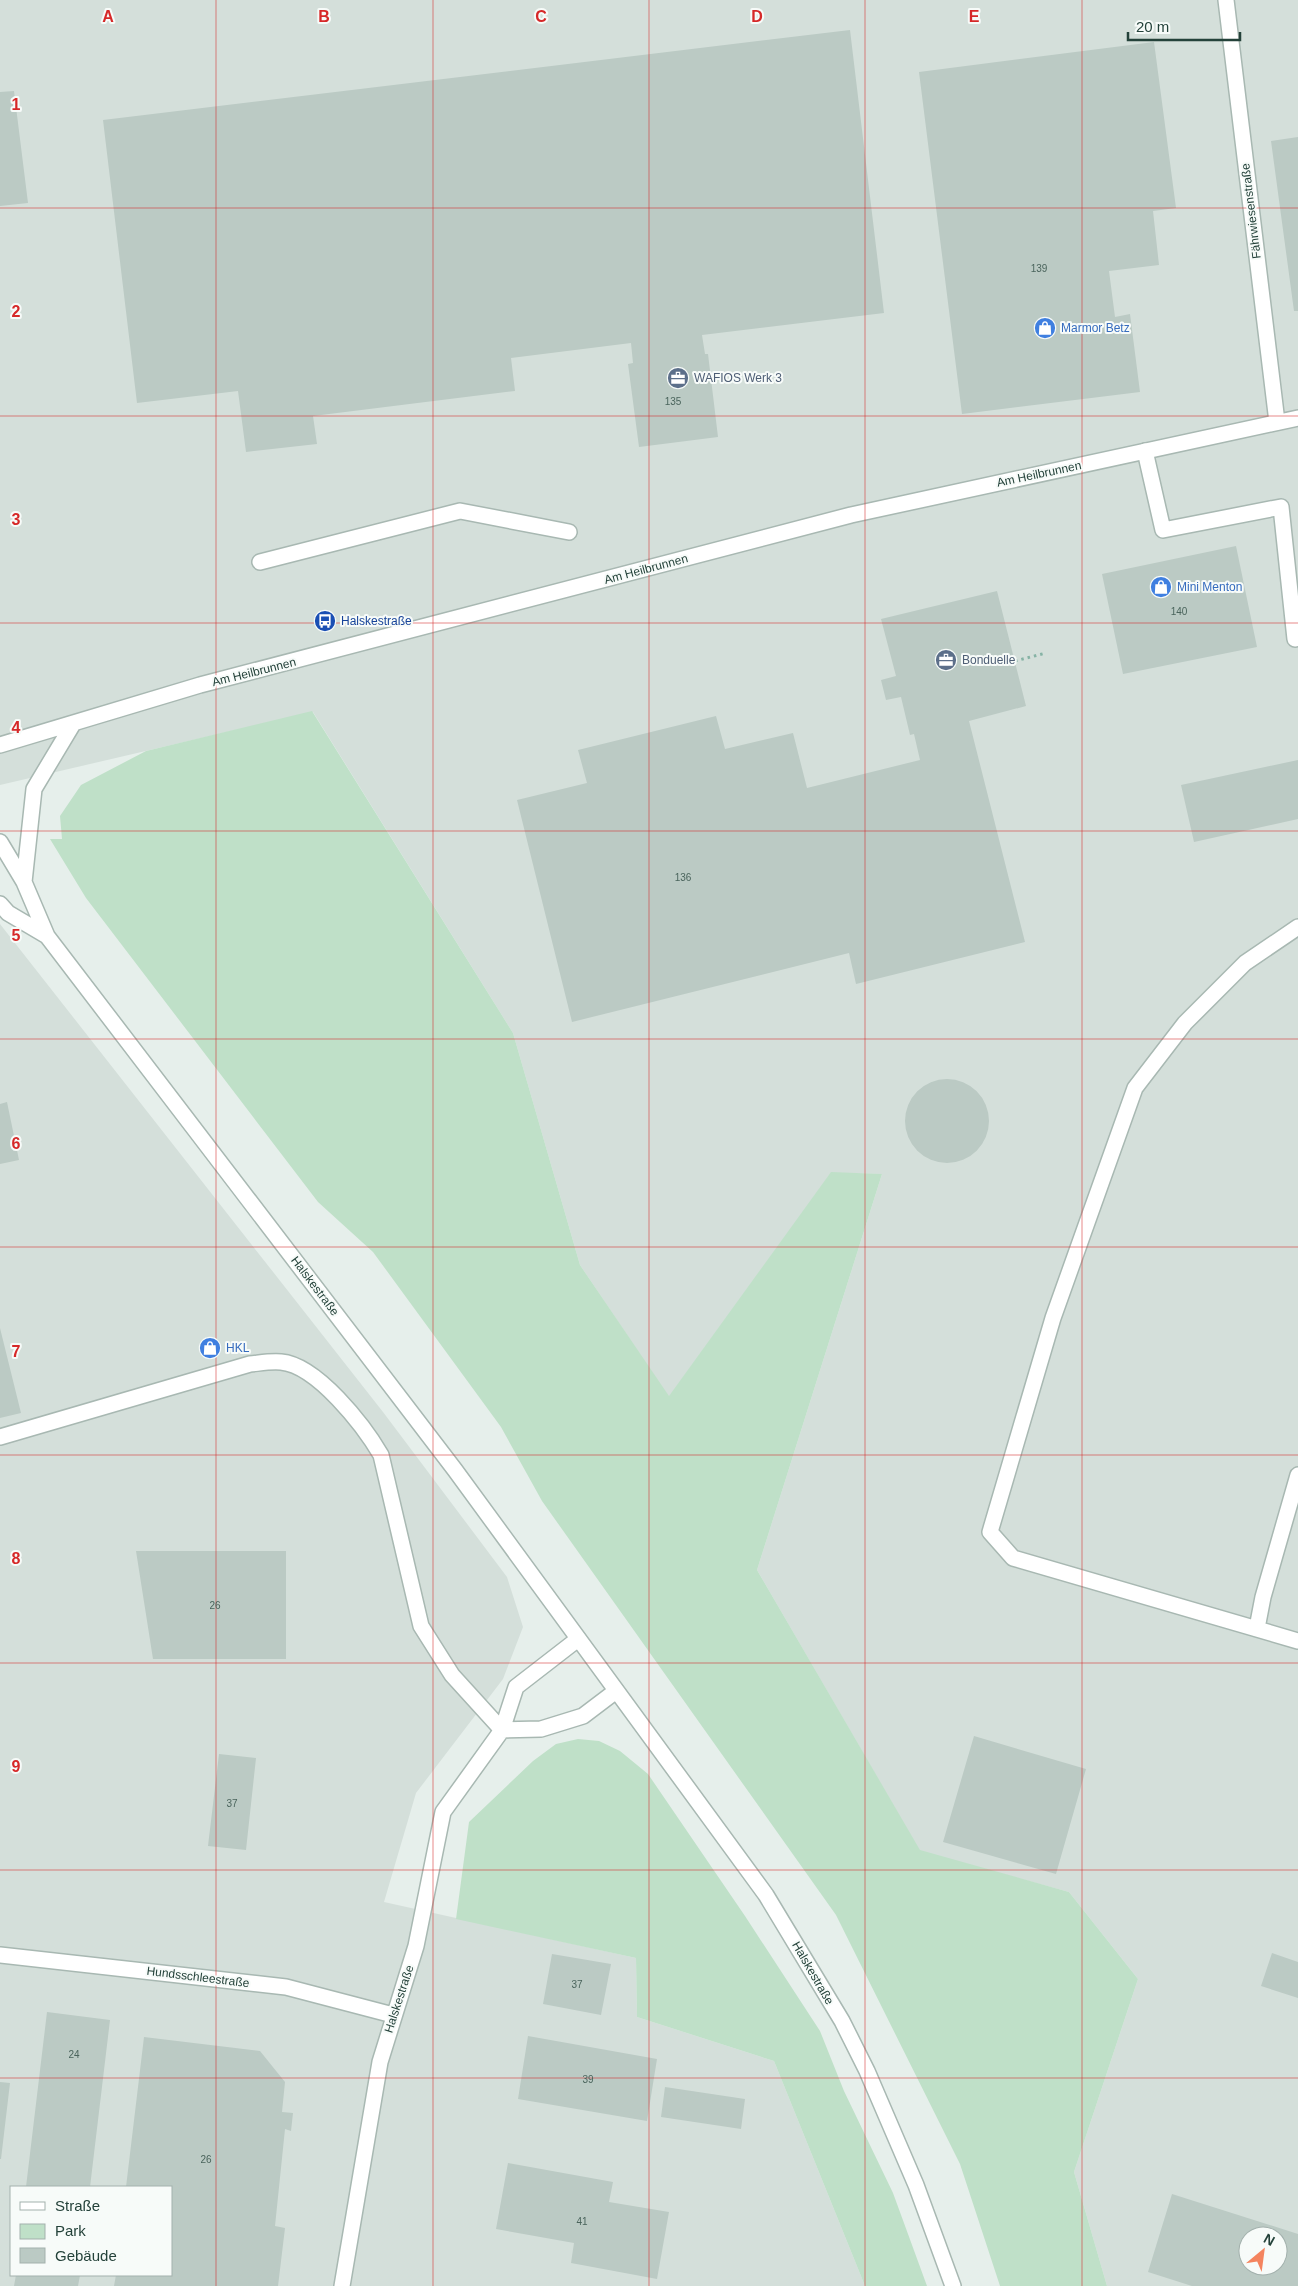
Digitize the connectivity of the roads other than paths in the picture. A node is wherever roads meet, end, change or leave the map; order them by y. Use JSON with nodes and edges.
{"nodes":[{"id":1,"x":1226,"y":0,"type":"edge"},
{"id":2,"x":1298,"y":418,"type":"edge"},
{"id":3,"x":1276,"y":422,"type":"junction"},
{"id":4,"x":1145,"y":451,"type":"junction"},
{"id":5,"x":569,"y":532,"type":"dead end"},
{"id":6,"x":260,"y":562,"type":"dead end"},
{"id":7,"x":1295,"y":639,"type":"dead end"},
{"id":8,"x":73,"y":724,"type":"junction"},
{"id":9,"x":0,"y":745,"type":"edge"},
{"id":10,"x":0,"y":842,"type":"edge"},
{"id":11,"x":24,"y":882,"type":"junction"},
{"id":12,"x":0,"y":904,"type":"edge"},
{"id":13,"x":1298,"y":926,"type":"edge"},
{"id":14,"x":47,"y":936,"type":"junction"},
{"id":15,"x":0,"y":1438,"type":"edge"},
{"id":16,"x":1298,"y":1475,"type":"edge"},
{"id":17,"x":1257,"y":1628,"type":"junction"},
{"id":18,"x":578,"y":1639,"type":"junction"},
{"id":19,"x":1298,"y":1641,"type":"edge"},
{"id":20,"x":616,"y":1691,"type":"junction"},
{"id":21,"x":502,"y":1730,"type":"junction"},
{"id":22,"x":0,"y":1955,"type":"edge"},
{"id":23,"x":393,"y":2015,"type":"junction"},
{"id":24,"x":342,"y":2286,"type":"edge"},
{"id":25,"x":953,"y":2286,"type":"edge"}],
"edges":[{"from":1,"to":3,"type":"street","name":"Fährwiesenstraße"},
{"from":2,"to":3,"type":"street","name":"Am Heilbrunnen"},
{"from":3,"to":4,"type":"street","name":"Am Heilbrunnen"},
{"from":4,"to":7,"type":"street"},
{"from":4,"to":8,"type":"street","name":"Am Heilbrunnen"},
{"from":5,"to":6,"type":"street"},
{"from":8,"to":9,"type":"street","name":"Am Heilbrunnen"},
{"from":8,"to":11,"type":"street","name":"Halskestraße"},
{"from":10,"to":11,"type":"street","name":"Halskestraße"},
{"from":11,"to":14,"type":"street","name":"Halskestraße"},
{"from":12,"to":14,"type":"street","name":"Halskestraße"},
{"from":13,"to":17,"type":"street"},
{"from":14,"to":18,"type":"street","name":"Halskestraße"},
{"from":15,"to":21,"type":"street"},
{"from":16,"to":17,"type":"street"},
{"from":17,"to":19,"type":"street"},
{"from":18,"to":20,"type":"street","name":"Halskestraße"},
{"from":18,"to":21,"type":"street","name":"Halskestraße"},
{"from":20,"to":21,"type":"street"},
{"from":20,"to":25,"type":"street","name":"Halskestraße"},
{"from":21,"to":23,"type":"street","name":"Halskestraße"},
{"from":22,"to":23,"type":"street","name":"Hundsschleestraße"},
{"from":23,"to":24,"type":"street","name":"Halskestraße"}]}
